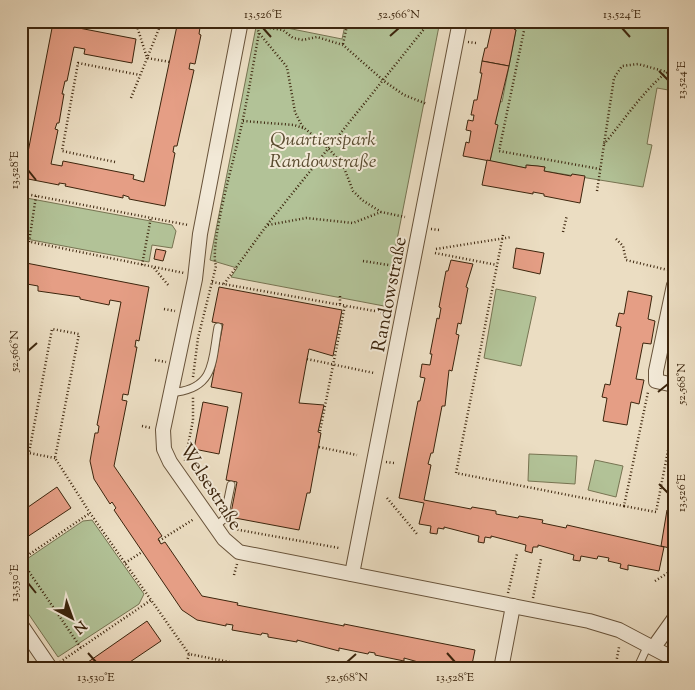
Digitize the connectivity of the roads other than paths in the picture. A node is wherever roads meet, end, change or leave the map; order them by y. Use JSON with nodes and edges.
{"nodes":[{"id":1,"x":241,"y":21,"type":"edge"},
{"id":2,"x":460,"y":21,"type":"edge"},
{"id":3,"x":674,"y":284,"type":"edge"},
{"id":4,"x":218,"y":327,"type":"dead end"},
{"id":5,"x":674,"y":385,"type":"edge"},
{"id":6,"x":178,"y":392,"type":"dead end"},
{"id":7,"x":231,"y":484,"type":"dead end"},
{"id":8,"x":219,"y":522,"type":"junction"},
{"id":9,"x":352,"y":574,"type":"junction"},
{"id":10,"x":509,"y":605,"type":"junction"},
{"id":11,"x":674,"y":619,"type":"edge"},
{"id":12,"x":21,"y":625,"type":"edge"},
{"id":13,"x":651,"y":646,"type":"junction"},
{"id":14,"x":674,"y":659,"type":"edge"},
{"id":15,"x":50,"y":668,"type":"edge"},
{"id":16,"x":502,"y":669,"type":"edge"},
{"id":17,"x":637,"y":669,"type":"edge"}],
"edges":[{"from":1,"to":8,"type":"street","name":"Welsestraße"},
{"from":2,"to":9,"type":"street","name":"Randowstraße"},
{"from":3,"to":5,"type":"street"},
{"from":4,"to":6,"type":"lane"},
{"from":7,"to":8,"type":"lane"},
{"from":8,"to":9,"type":"street","name":"Welsestraße"},
{"from":9,"to":10,"type":"street","name":"Welsestraße"},
{"from":10,"to":13,"type":"street","name":"Welsestraße"},
{"from":10,"to":16,"type":"street"},
{"from":11,"to":13,"type":"street"},
{"from":12,"to":15,"type":"street"},
{"from":13,"to":14,"type":"street","name":"Welsestraße"},
{"from":13,"to":17,"type":"lane"}]}
